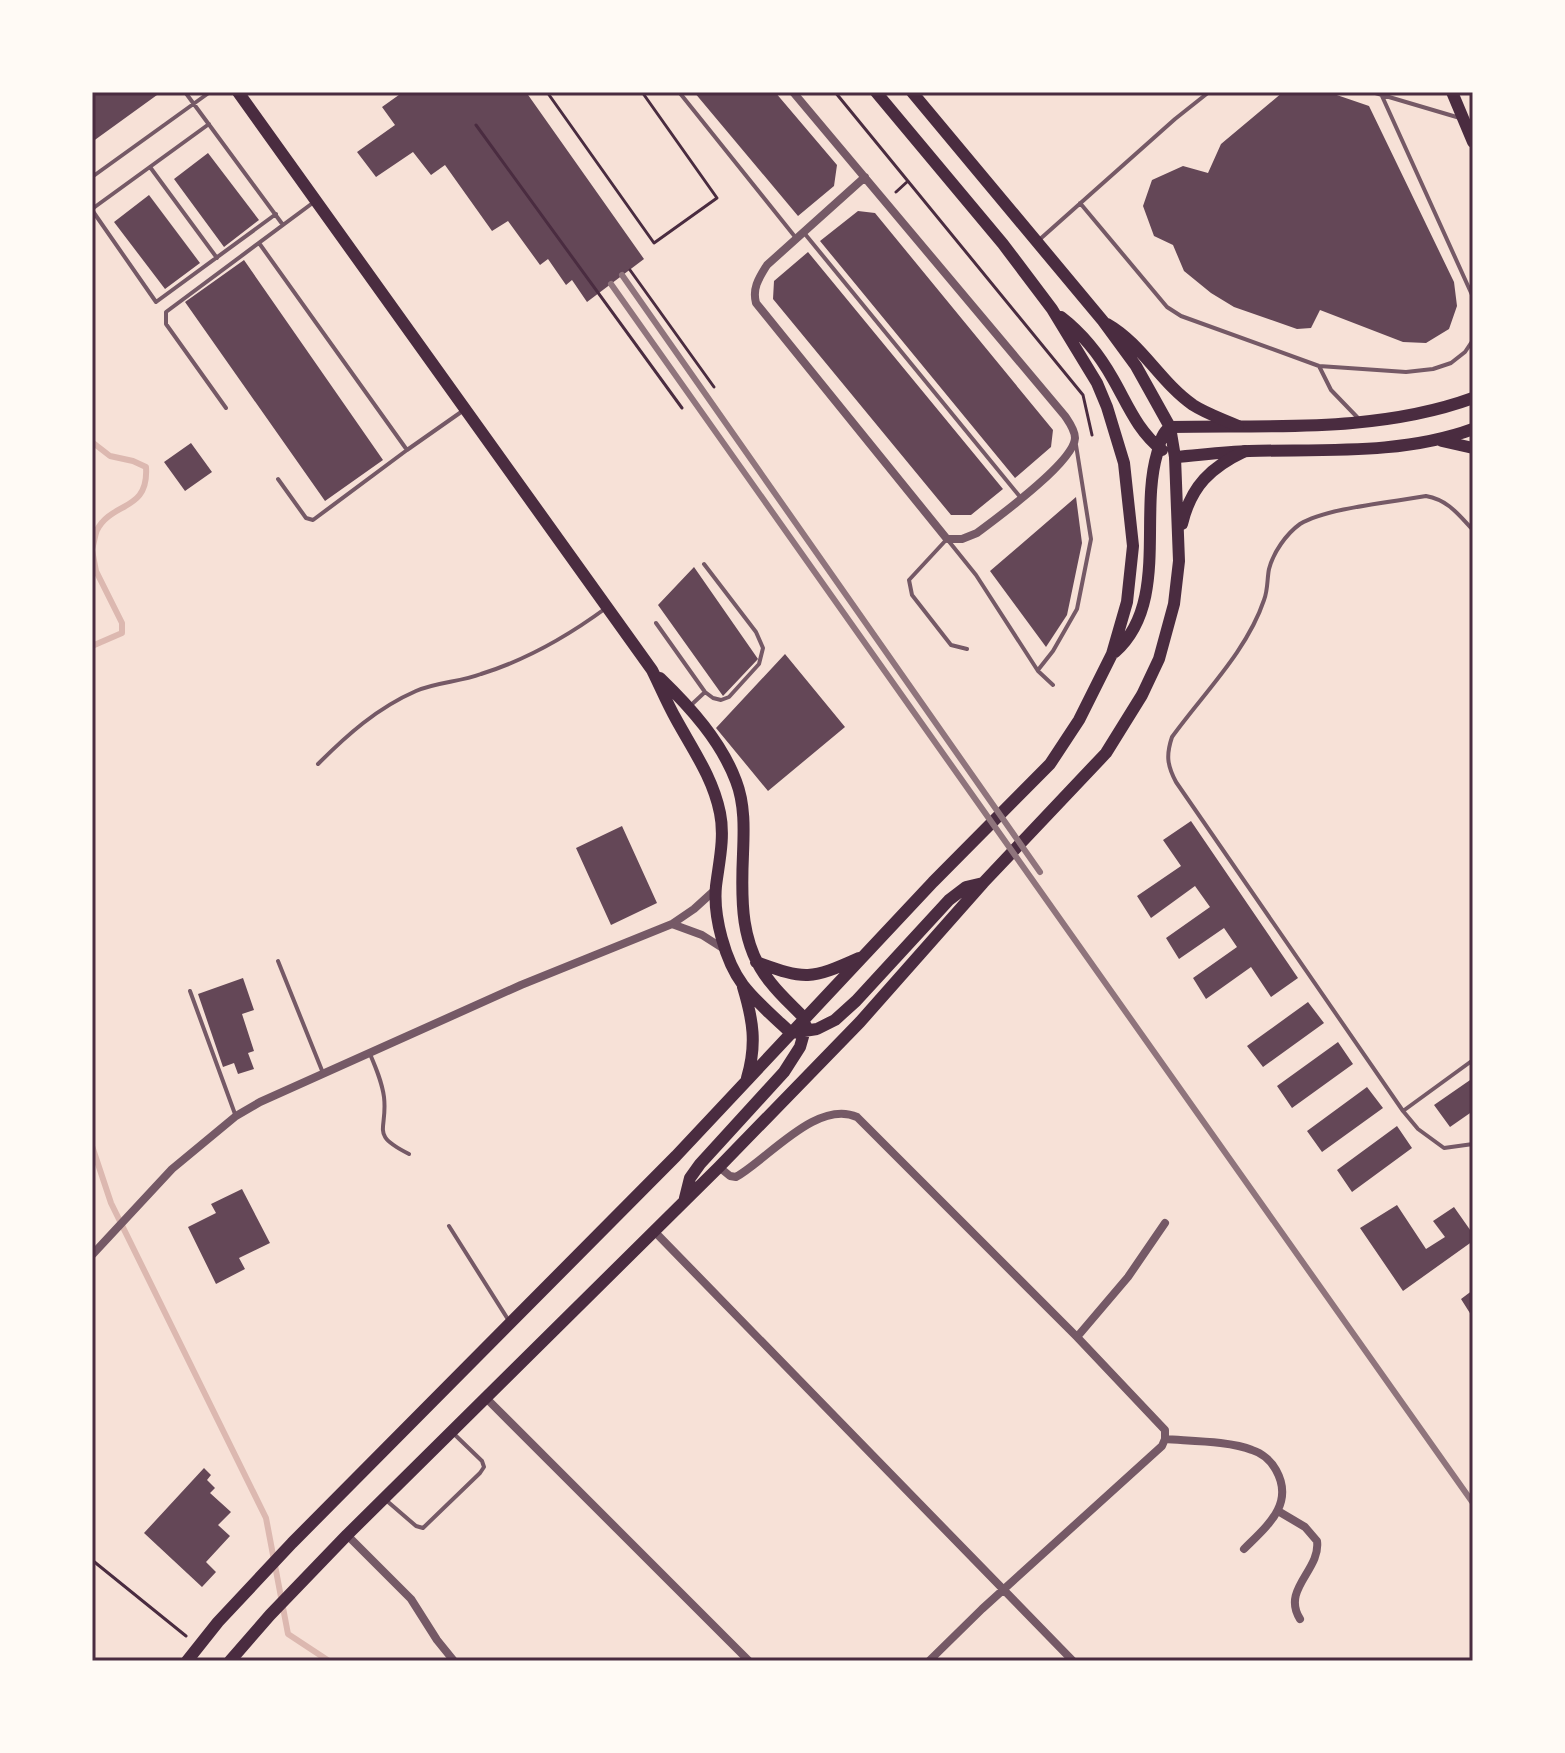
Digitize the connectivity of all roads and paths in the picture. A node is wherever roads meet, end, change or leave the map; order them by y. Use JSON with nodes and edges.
{"nodes":[{"id":1,"x":185,"y":92,"type":"edge"},
{"id":2,"x":210,"y":92,"type":"edge"},
{"id":3,"x":238,"y":92,"type":"edge"},
{"id":4,"x":547,"y":92,"type":"edge"},
{"id":5,"x":642,"y":92,"type":"edge"},
{"id":6,"x":679,"y":92,"type":"edge"},
{"id":7,"x":793,"y":92,"type":"edge"},
{"id":8,"x":835,"y":92,"type":"edge"},
{"id":9,"x":876,"y":92,"type":"edge"},
{"id":10,"x":912,"y":92,"type":"edge"},
{"id":11,"x":1209,"y":92,"type":"edge"},
{"id":12,"x":1372,"y":92,"type":"edge"},
{"id":13,"x":1452,"y":92,"type":"edge"},
{"id":14,"x":1382,"y":96,"type":"junction"},
{"id":15,"x":194,"y":103,"type":"junction"},
{"id":16,"x":1463,"y":119,"type":"junction"},
{"id":17,"x":209,"y":124,"type":"junction"},
{"id":18,"x":476,"y":125,"type":"dead end"},
{"id":19,"x":1473,"y":142,"type":"edge"},
{"id":20,"x":150,"y":167,"type":"junction"},
{"id":21,"x":92,"y":177,"type":"edge"},
{"id":22,"x":865,"y":177,"type":"junction"},
{"id":23,"x":908,"y":181,"type":"junction"},
{"id":24,"x":316,"y":201,"type":"junction"},
{"id":25,"x":885,"y":201,"type":"junction"},
{"id":26,"x":1080,"y":203,"type":"junction"},
{"id":27,"x":92,"y":209,"type":"edge"},
{"id":28,"x":276,"y":214,"type":"junction"},
{"id":29,"x":283,"y":225,"type":"junction"},
{"id":30,"x":799,"y":235,"type":"junction"},
{"id":31,"x":1037,"y":242,"type":"junction"},
{"id":32,"x":259,"y":243,"type":"junction"},
{"id":33,"x":217,"y":258,"type":"junction"},
{"id":34,"x":630,"y":270,"type":"dead end"},
{"id":35,"x":1473,"y":297,"type":"edge"},
{"id":36,"x":1052,"y":309,"type":"junction"},
{"id":37,"x":1103,"y":321,"type":"junction"},
{"id":38,"x":1473,"y":340,"type":"edge"},
{"id":39,"x":1319,"y":366,"type":"junction"},
{"id":40,"x":714,"y":387,"type":"dead end"},
{"id":41,"x":1473,"y":398,"type":"edge"},
{"id":42,"x":226,"y":408,"type":"dead end"},
{"id":43,"x":682,"y":408,"type":"dead end"},
{"id":44,"x":466,"y":409,"type":"junction"},
{"id":45,"x":1362,"y":422,"type":"junction"},
{"id":46,"x":1238,"y":426,"type":"junction"},
{"id":47,"x":1170,"y":427,"type":"junction"},
{"id":48,"x":1473,"y":429,"type":"edge"},
{"id":49,"x":1092,"y":435,"type":"dead end"},
{"id":50,"x":1075,"y":439,"type":"junction"},
{"id":51,"x":1442,"y":441,"type":"junction"},
{"id":52,"x":1159,"y":448,"type":"junction"},
{"id":53,"x":1473,"y":448,"type":"edge"},
{"id":54,"x":407,"y":450,"type":"junction"},
{"id":55,"x":1245,"y":451,"type":"junction"},
{"id":56,"x":1175,"y":457,"type":"junction"},
{"id":57,"x":278,"y":479,"type":"dead end"},
{"id":58,"x":1021,"y":498,"type":"junction"},
{"id":59,"x":1473,"y":530,"type":"edge"},
{"id":60,"x":947,"y":539,"type":"junction"},
{"id":61,"x":1179,"y":540,"type":"junction"},
{"id":62,"x":704,"y":564,"type":"dead end"},
{"id":63,"x":608,"y":607,"type":"junction"},
{"id":64,"x":656,"y":623,"type":"dead end"},
{"id":65,"x":967,"y":649,"type":"dead end"},
{"id":66,"x":1112,"y":654,"type":"junction"},
{"id":67,"x":652,"y":670,"type":"junction"},
{"id":68,"x":1038,"y":671,"type":"junction"},
{"id":69,"x":1053,"y":685,"type":"dead end"},
{"id":70,"x":705,"y":692,"type":"junction"},
{"id":71,"x":689,"y":707,"type":"junction"},
{"id":72,"x":318,"y":764,"type":"dead end"},
{"id":73,"x":987,"y":879,"type":"junction"},
{"id":74,"x":716,"y":889,"type":"junction"},
{"id":75,"x":672,"y":924,"type":"junction"},
{"id":76,"x":726,"y":950,"type":"junction"},
{"id":77,"x":868,"y":954,"type":"junction"},
{"id":78,"x":278,"y":961,"type":"dead end"},
{"id":79,"x":756,"y":962,"type":"junction"},
{"id":80,"x":742,"y":984,"type":"junction"},
{"id":81,"x":190,"y":991,"type":"dead end"},
{"id":82,"x":800,"y":1028,"type":"junction"},
{"id":83,"x":370,"y":1052,"type":"junction"},
{"id":84,"x":1473,"y":1060,"type":"edge"},
{"id":85,"x":323,"y":1073,"type":"junction"},
{"id":86,"x":745,"y":1084,"type":"junction"},
{"id":87,"x":1403,"y":1111,"type":"junction"},
{"id":88,"x":236,"y":1116,"type":"junction"},
{"id":89,"x":1473,"y":1144,"type":"edge"},
{"id":90,"x":409,"y":1154,"type":"dead end"},
{"id":91,"x":719,"y":1167,"type":"junction"},
{"id":92,"x":684,"y":1201,"type":"junction"},
{"id":93,"x":1165,"y":1223,"type":"dead end"},
{"id":94,"x":449,"y":1226,"type":"dead end"},
{"id":95,"x":654,"y":1231,"type":"junction"},
{"id":96,"x":95,"y":1251,"type":"edge"},
{"id":97,"x":510,"y":1323,"type":"junction"},
{"id":98,"x":1077,"y":1337,"type":"junction"},
{"id":99,"x":485,"y":1397,"type":"junction"},
{"id":100,"x":451,"y":1431,"type":"junction"},
{"id":101,"x":1165,"y":1439,"type":"junction"},
{"id":102,"x":384,"y":1498,"type":"junction"},
{"id":103,"x":1278,"y":1511,"type":"junction"},
{"id":104,"x":347,"y":1535,"type":"junction"},
{"id":105,"x":1244,"y":1549,"type":"dead end"},
{"id":106,"x":92,"y":1560,"type":"edge"},
{"id":107,"x":1004,"y":1589,"type":"junction"},
{"id":108,"x":1300,"y":1619,"type":"dead end"},
{"id":109,"x":198,"y":1646,"type":"junction"},
{"id":110,"x":187,"y":1661,"type":"edge"},
{"id":111,"x":230,"y":1661,"type":"edge"},
{"id":112,"x":454,"y":1661,"type":"edge"},
{"id":113,"x":749,"y":1661,"type":"edge"},
{"id":114,"x":929,"y":1661,"type":"edge"},
{"id":115,"x":1073,"y":1661,"type":"edge"}],
"edges":[{"from":1,"to":15,"type":"lane"},
{"from":2,"to":15,"type":"lane"},
{"from":3,"to":24,"type":"main road"},
{"from":4,"to":5,"type":"path"},
{"from":6,"to":30,"type":"lane"},
{"from":7,"to":22,"type":"street"},
{"from":8,"to":23,"type":"path"},
{"from":9,"to":36,"type":"main road"},
{"from":10,"to":31,"type":"main road"},
{"from":11,"to":26,"type":"lane"},
{"from":12,"to":14,"type":"lane"},
{"from":13,"to":16,"type":"main road"},
{"from":14,"to":16,"type":"lane"},
{"from":14,"to":35,"type":"lane"},
{"from":15,"to":17,"type":"lane"},
{"from":15,"to":21,"type":"lane"},
{"from":16,"to":19,"type":"main road"},
{"from":17,"to":20,"type":"lane"},
{"from":17,"to":28,"type":"lane"},
{"from":18,"to":43,"type":"path"},
{"from":20,"to":27,"type":"lane"},
{"from":20,"to":33,"type":"lane"},
{"from":22,"to":25,"type":"street"},
{"from":22,"to":30,"type":"street"},
{"from":23,"to":25,"type":"path"},
{"from":23,"to":49,"type":"path"},
{"from":24,"to":29,"type":"lane"},
{"from":24,"to":44,"type":"main road"},
{"from":25,"to":50,"type":"street"},
{"from":26,"to":31,"type":"lane"},
{"from":26,"to":39,"type":"lane"},
{"from":27,"to":33,"type":"lane"},
{"from":28,"to":29,"type":"lane"},
{"from":28,"to":33,"type":"lane"},
{"from":29,"to":32,"type":"lane"},
{"from":30,"to":58,"type":"lane"},
{"from":30,"to":60,"type":"street"},
{"from":31,"to":37,"type":"main road"},
{"from":32,"to":42,"type":"lane"},
{"from":32,"to":54,"type":"lane"},
{"from":34,"to":40,"type":"path"},
{"from":36,"to":52,"type":"main road"},
{"from":36,"to":66,"type":"main road"},
{"from":37,"to":46,"type":"main road"},
{"from":37,"to":47,"type":"main road"},
{"from":38,"to":39,"type":"lane"},
{"from":39,"to":45,"type":"lane"},
{"from":41,"to":45,"type":"main road"},
{"from":44,"to":54,"type":"lane"},
{"from":44,"to":63,"type":"main road"},
{"from":45,"to":46,"type":"main road"},
{"from":46,"to":47,"type":"main road"},
{"from":47,"to":52,"type":"main road"},
{"from":47,"to":56,"type":"main road"},
{"from":48,"to":51,"type":"main road"},
{"from":50,"to":58,"type":"street"},
{"from":50,"to":68,"type":"lane"},
{"from":51,"to":53,"type":"main road"},
{"from":51,"to":55,"type":"main road"},
{"from":52,"to":56,"type":"main road"},
{"from":52,"to":66,"type":"main road"},
{"from":54,"to":57,"type":"lane"},
{"from":55,"to":56,"type":"main road"},
{"from":55,"to":61,"type":"main road"},
{"from":56,"to":61,"type":"main road"},
{"from":58,"to":60,"type":"street"},
{"from":59,"to":87,"type":"lane"},
{"from":60,"to":65,"type":"lane"},
{"from":60,"to":68,"type":"lane"},
{"from":61,"to":73,"type":"main road"},
{"from":62,"to":70,"type":"lane"},
{"from":63,"to":67,"type":"main road"},
{"from":63,"to":72,"type":"lane"},
{"from":64,"to":70,"type":"lane"},
{"from":66,"to":77,"type":"main road"},
{"from":67,"to":71,"type":"main road"},
{"from":67,"to":74,"type":"main road"},
{"from":68,"to":69,"type":"lane"},
{"from":70,"to":71,"type":"lane"},
{"from":71,"to":79,"type":"main road"},
{"from":73,"to":82,"type":"main road"},
{"from":73,"to":91,"type":"main road"},
{"from":74,"to":75,"type":"street"},
{"from":74,"to":76,"type":"main road"},
{"from":75,"to":76,"type":"street"},
{"from":75,"to":83,"type":"street"},
{"from":76,"to":80,"type":"main road"},
{"from":77,"to":79,"type":"main road"},
{"from":77,"to":82,"type":"main road"},
{"from":78,"to":85,"type":"lane"},
{"from":79,"to":82,"type":"main road"},
{"from":80,"to":82,"type":"main road"},
{"from":80,"to":86,"type":"main road"},
{"from":81,"to":88,"type":"lane"},
{"from":82,"to":86,"type":"main road"},
{"from":82,"to":92,"type":"main road"},
{"from":83,"to":85,"type":"street"},
{"from":83,"to":90,"type":"lane"},
{"from":84,"to":87,"type":"lane"},
{"from":85,"to":88,"type":"street"},
{"from":86,"to":97,"type":"main road"},
{"from":87,"to":89,"type":"lane"},
{"from":88,"to":96,"type":"street"},
{"from":91,"to":92,"type":"main road"},
{"from":91,"to":98,"type":"street"},
{"from":92,"to":95,"type":"main road"},
{"from":93,"to":98,"type":"street"},
{"from":94,"to":97,"type":"lane"},
{"from":95,"to":99,"type":"main road"},
{"from":95,"to":107,"type":"street"},
{"from":97,"to":109,"type":"main road"},
{"from":98,"to":101,"type":"street"},
{"from":99,"to":100,"type":"main road"},
{"from":99,"to":113,"type":"street"},
{"from":100,"to":102,"type":"main road"},
{"from":100,"to":102,"type":"lane"},
{"from":101,"to":103,"type":"street"},
{"from":101,"to":107,"type":"street"},
{"from":102,"to":104,"type":"main road"},
{"from":103,"to":105,"type":"street"},
{"from":103,"to":108,"type":"street"},
{"from":104,"to":111,"type":"main road"},
{"from":104,"to":112,"type":"street"},
{"from":106,"to":109,"type":"path"},
{"from":107,"to":114,"type":"street"},
{"from":107,"to":115,"type":"street"},
{"from":109,"to":110,"type":"main road"}]}
